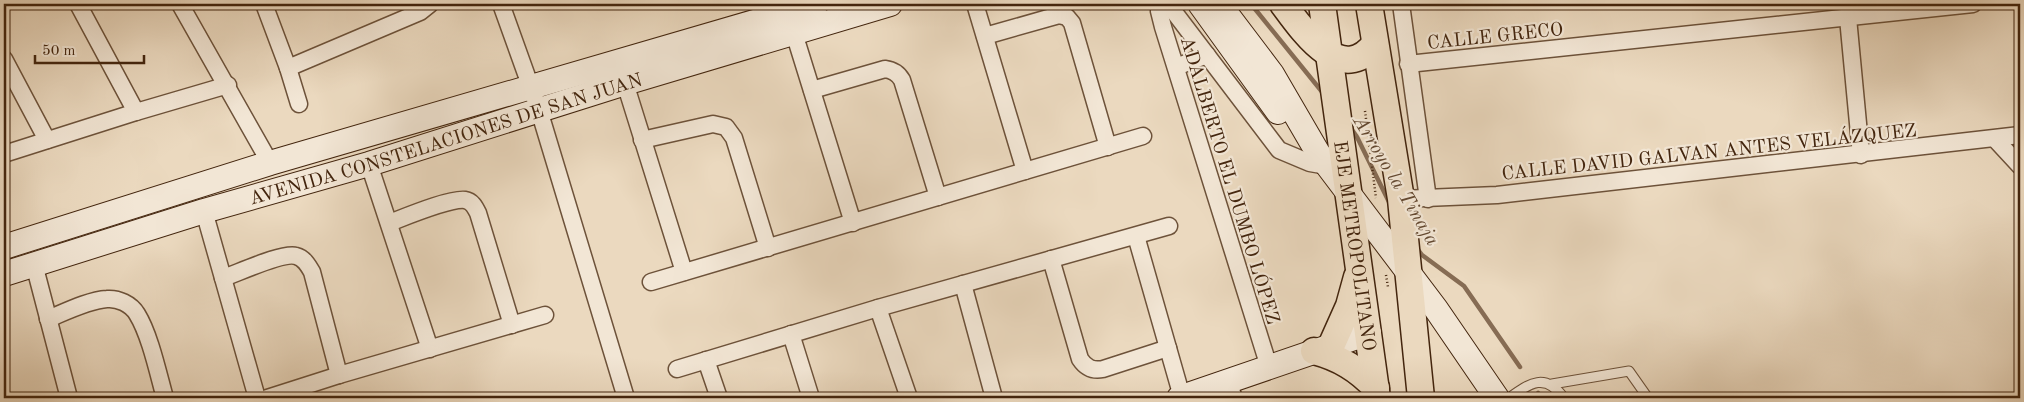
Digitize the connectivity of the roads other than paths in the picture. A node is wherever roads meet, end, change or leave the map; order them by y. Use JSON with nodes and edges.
{"nodes":[{"id":1,"x":78,"y":4,"type":"edge"},
{"id":2,"x":180,"y":4,"type":"edge"},
{"id":3,"x":264,"y":4,"type":"edge"},
{"id":4,"x":430,"y":4,"type":"edge"},
{"id":5,"x":501,"y":4,"type":"edge"},
{"id":6,"x":816,"y":4,"type":"edge"},
{"id":7,"x":890,"y":4,"type":"edge"},
{"id":8,"x":975,"y":4,"type":"edge"},
{"id":9,"x":1161,"y":4,"type":"edge"},
{"id":10,"x":1168,"y":4,"type":"edge"},
{"id":11,"x":1200,"y":4,"type":"edge"},
{"id":12,"x":1219,"y":4,"type":"edge"},
{"id":13,"x":1283,"y":4,"type":"edge"},
{"id":14,"x":1322,"y":4,"type":"edge"},
{"id":15,"x":1370,"y":4,"type":"edge"},
{"id":16,"x":1401,"y":4,"type":"edge"},
{"id":17,"x":1973,"y":4,"type":"edge"},
{"id":18,"x":1848,"y":18,"type":"junction"},
{"id":19,"x":794,"y":34,"type":"junction"},
{"id":20,"x":985,"y":36,"type":"junction"},
{"id":21,"x":1375,"y":44,"type":"junction"},
{"id":22,"x":1207,"y":55,"type":"junction"},
{"id":23,"x":4,"y":59,"type":"edge"},
{"id":24,"x":1330,"y":64,"type":"junction"},
{"id":25,"x":1408,"y":64,"type":"junction"},
{"id":26,"x":288,"y":68,"type":"junction"},
{"id":27,"x":1176,"y":68,"type":"junction"},
{"id":28,"x":625,"y":83,"type":"junction"},
{"id":29,"x":228,"y":85,"type":"junction"},
{"id":30,"x":812,"y":90,"type":"junction"},
{"id":31,"x":535,"y":99,"type":"junction"},
{"id":32,"x":298,"y":104,"type":"dead end"},
{"id":33,"x":136,"y":112,"type":"junction"},
{"id":34,"x":2020,"y":135,"type":"edge"},
{"id":35,"x":1143,"y":136,"type":"dead end"},
{"id":36,"x":1995,"y":139,"type":"junction"},
{"id":37,"x":47,"y":140,"type":"junction"},
{"id":38,"x":642,"y":140,"type":"junction"},
{"id":39,"x":1108,"y":147,"type":"junction"},
{"id":40,"x":4,"y":154,"type":"edge"},
{"id":41,"x":1861,"y":154,"type":"junction"},
{"id":42,"x":1323,"y":160,"type":"junction"},
{"id":43,"x":270,"y":163,"type":"junction"},
{"id":44,"x":369,"y":164,"type":"junction"},
{"id":45,"x":2020,"y":166,"type":"edge"},
{"id":46,"x":1025,"y":171,"type":"junction"},
{"id":47,"x":1350,"y":194,"type":"junction"},
{"id":48,"x":938,"y":197,"type":"junction"},
{"id":49,"x":1428,"y":198,"type":"junction"},
{"id":50,"x":1403,"y":210,"type":"junction"},
{"id":51,"x":204,"y":211,"type":"junction"},
{"id":52,"x":389,"y":223,"type":"junction"},
{"id":53,"x":853,"y":223,"type":"junction"},
{"id":54,"x":1170,"y":226,"type":"dead end"},
{"id":55,"x":1136,"y":236,"type":"junction"},
{"id":56,"x":4,"y":247,"type":"edge"},
{"id":57,"x":768,"y":248,"type":"junction"},
{"id":58,"x":1051,"y":259,"type":"junction"},
{"id":59,"x":34,"y":264,"type":"junction"},
{"id":60,"x":1360,"y":266,"type":"junction"},
{"id":61,"x":684,"y":272,"type":"junction"},
{"id":62,"x":4,"y":274,"type":"edge"},
{"id":63,"x":1410,"y":277,"type":"junction"},
{"id":64,"x":224,"y":278,"type":"junction"},
{"id":65,"x":650,"y":282,"type":"dead end"},
{"id":66,"x":962,"y":284,"type":"junction"},
{"id":67,"x":878,"y":308,"type":"junction"},
{"id":68,"x":546,"y":315,"type":"dead end"},
{"id":69,"x":48,"y":318,"type":"junction"},
{"id":70,"x":512,"y":325,"type":"junction"},
{"id":71,"x":1369,"y":332,"type":"junction"},
{"id":72,"x":791,"y":334,"type":"junction"},
{"id":73,"x":1168,"y":348,"type":"junction"},
{"id":74,"x":1323,"y":348,"type":"junction"},
{"id":75,"x":430,"y":349,"type":"junction"},
{"id":76,"x":706,"y":360,"type":"junction"},
{"id":77,"x":1269,"y":367,"type":"junction"},
{"id":78,"x":677,"y":369,"type":"dead end"},
{"id":79,"x":339,"y":375,"type":"junction"},
{"id":80,"x":1552,"y":384,"type":"junction"},
{"id":81,"x":1231,"y":390,"type":"edge"},
{"id":82,"x":1376,"y":393,"type":"edge"},
{"id":83,"x":69,"y":398,"type":"edge"},
{"id":84,"x":165,"y":398,"type":"edge"},
{"id":85,"x":257,"y":398,"type":"edge"},
{"id":86,"x":267,"y":398,"type":"edge"},
{"id":87,"x":626,"y":398,"type":"edge"},
{"id":88,"x":719,"y":398,"type":"edge"},
{"id":89,"x":812,"y":398,"type":"edge"},
{"id":90,"x":909,"y":398,"type":"edge"},
{"id":91,"x":992,"y":398,"type":"edge"},
{"id":92,"x":1180,"y":398,"type":"edge"},
{"id":93,"x":1421,"y":398,"type":"edge"},
{"id":94,"x":1497,"y":398,"type":"edge"},
{"id":95,"x":1509,"y":398,"type":"edge"},
{"id":96,"x":1564,"y":398,"type":"edge"},
{"id":97,"x":1648,"y":398,"type":"edge"}],
"edges":[{"from":1,"to":33,"type":"street"},
{"from":2,"to":29,"type":"street"},
{"from":3,"to":26,"type":"street"},
{"from":4,"to":26,"type":"street"},
{"from":5,"to":31,"type":"street"},
{"from":6,"to":31,"type":"street","name":"AVENIDA CONSTELACIONES DE SAN JUAN"},
{"from":7,"to":19,"type":"street","name":"AVENIDA CONSTELACIONES DE SAN JUAN"},
{"from":8,"to":20,"type":"street"},
{"from":9,"to":27,"type":"street","name":"ADALBERTO EL DUMBO LÓPEZ"},
{"from":10,"to":22,"type":"street"},
{"from":11,"to":42,"type":"street"},
{"from":12,"to":42,"type":"street"},
{"from":13,"to":24,"type":"main road"},
{"from":14,"to":24,"type":"main road","name":"EJE METROPOLITANO"},
{"from":15,"to":21,"type":"main road"},
{"from":16,"to":25,"type":"street"},
{"from":17,"to":18,"type":"street","name":"CALLE GRECO"},
{"from":18,"to":25,"type":"street","name":"CALLE GRECO"},
{"from":18,"to":41,"type":"street"},
{"from":19,"to":28,"type":"street","name":"AVENIDA CONSTELACIONES DE SAN JUAN"},
{"from":19,"to":30,"type":"street"},
{"from":20,"to":39,"type":"street"},
{"from":20,"to":46,"type":"street"},
{"from":21,"to":24,"type":"main road"},
{"from":21,"to":50,"type":"main road"},
{"from":22,"to":27,"type":"street"},
{"from":22,"to":42,"type":"street"},
{"from":23,"to":37,"type":"street"},
{"from":24,"to":47,"type":"main road","name":"EJE METROPOLITANO"},
{"from":25,"to":49,"type":"street"},
{"from":26,"to":32,"type":"street"},
{"from":27,"to":77,"type":"street","name":"ADALBERTO EL DUMBO LÓPEZ"},
{"from":28,"to":31,"type":"street","name":"AVENIDA CONSTELACIONES DE SAN JUAN"},
{"from":28,"to":38,"type":"street"},
{"from":29,"to":33,"type":"street"},
{"from":29,"to":43,"type":"street"},
{"from":30,"to":48,"type":"street"},
{"from":30,"to":53,"type":"street"},
{"from":31,"to":43,"type":"street","name":"AVENIDA CONSTELACIONES DE SAN JUAN"},
{"from":31,"to":44,"type":"street","name":"AVENIDA CONSTELACIONES DE SAN JUAN"},
{"from":31,"to":87,"type":"street"},
{"from":33,"to":37,"type":"street"},
{"from":34,"to":36,"type":"street","name":"CALLE DAVID GALVAN ANTES VELÁZQUEZ"},
{"from":35,"to":39,"type":"street"},
{"from":36,"to":41,"type":"street","name":"CALLE DAVID GALVAN ANTES VELÁZQUEZ"},
{"from":36,"to":45,"type":"street"},
{"from":37,"to":40,"type":"street"},
{"from":38,"to":57,"type":"street"},
{"from":38,"to":61,"type":"street"},
{"from":39,"to":46,"type":"street"},
{"from":41,"to":49,"type":"street","name":"CALLE DAVID GALVAN ANTES VELÁZQUEZ"},
{"from":42,"to":47,"type":"street"},
{"from":43,"to":56,"type":"street","name":"AVENIDA CONSTELACIONES DE SAN JUAN"},
{"from":44,"to":51,"type":"street","name":"AVENIDA CONSTELACIONES DE SAN JUAN"},
{"from":44,"to":52,"type":"street"},
{"from":46,"to":48,"type":"street"},
{"from":47,"to":60,"type":"main road","name":"EJE METROPOLITANO"},
{"from":47,"to":63,"type":"street"},
{"from":48,"to":53,"type":"street"},
{"from":49,"to":50,"type":"street","name":"CALLE DAVID GALVAN ANTES VELÁZQUEZ"},
{"from":50,"to":63,"type":"main road"},
{"from":51,"to":59,"type":"street","name":"AVENIDA CONSTELACIONES DE SAN JUAN"},
{"from":51,"to":64,"type":"street"},
{"from":52,"to":70,"type":"street"},
{"from":52,"to":75,"type":"street"},
{"from":53,"to":57,"type":"street"},
{"from":54,"to":55,"type":"street"},
{"from":55,"to":58,"type":"street"},
{"from":55,"to":73,"type":"street"},
{"from":57,"to":61,"type":"street"},
{"from":58,"to":66,"type":"street"},
{"from":58,"to":73,"type":"street"},
{"from":59,"to":62,"type":"street","name":"AVENIDA CONSTELACIONES DE SAN JUAN"},
{"from":59,"to":69,"type":"street"},
{"from":60,"to":71,"type":"main road","name":"EJE METROPOLITANO"},
{"from":60,"to":74,"type":"main road"},
{"from":61,"to":65,"type":"street"},
{"from":63,"to":93,"type":"main road"},
{"from":63,"to":94,"type":"street"},
{"from":64,"to":79,"type":"street"},
{"from":64,"to":85,"type":"street"},
{"from":66,"to":67,"type":"street"},
{"from":66,"to":91,"type":"street"},
{"from":67,"to":72,"type":"street"},
{"from":67,"to":90,"type":"street"},
{"from":68,"to":70,"type":"street"},
{"from":69,"to":83,"type":"street"},
{"from":69,"to":84,"type":"street"},
{"from":70,"to":75,"type":"street"},
{"from":71,"to":74,"type":"street"},
{"from":71,"to":82,"type":"main road","name":"EJE METROPOLITANO"},
{"from":72,"to":76,"type":"street"},
{"from":72,"to":89,"type":"street"},
{"from":73,"to":92,"type":"street"},
{"from":74,"to":77,"type":"street"},
{"from":74,"to":82,"type":"main road"},
{"from":75,"to":79,"type":"street"},
{"from":76,"to":78,"type":"street"},
{"from":76,"to":88,"type":"street"},
{"from":77,"to":81,"type":"street"},
{"from":79,"to":86,"type":"street"},
{"from":80,"to":95,"type":"lane"},
{"from":80,"to":96,"type":"lane"},
{"from":80,"to":97,"type":"lane"},
{"from":81,"to":92,"type":"street"}]}
